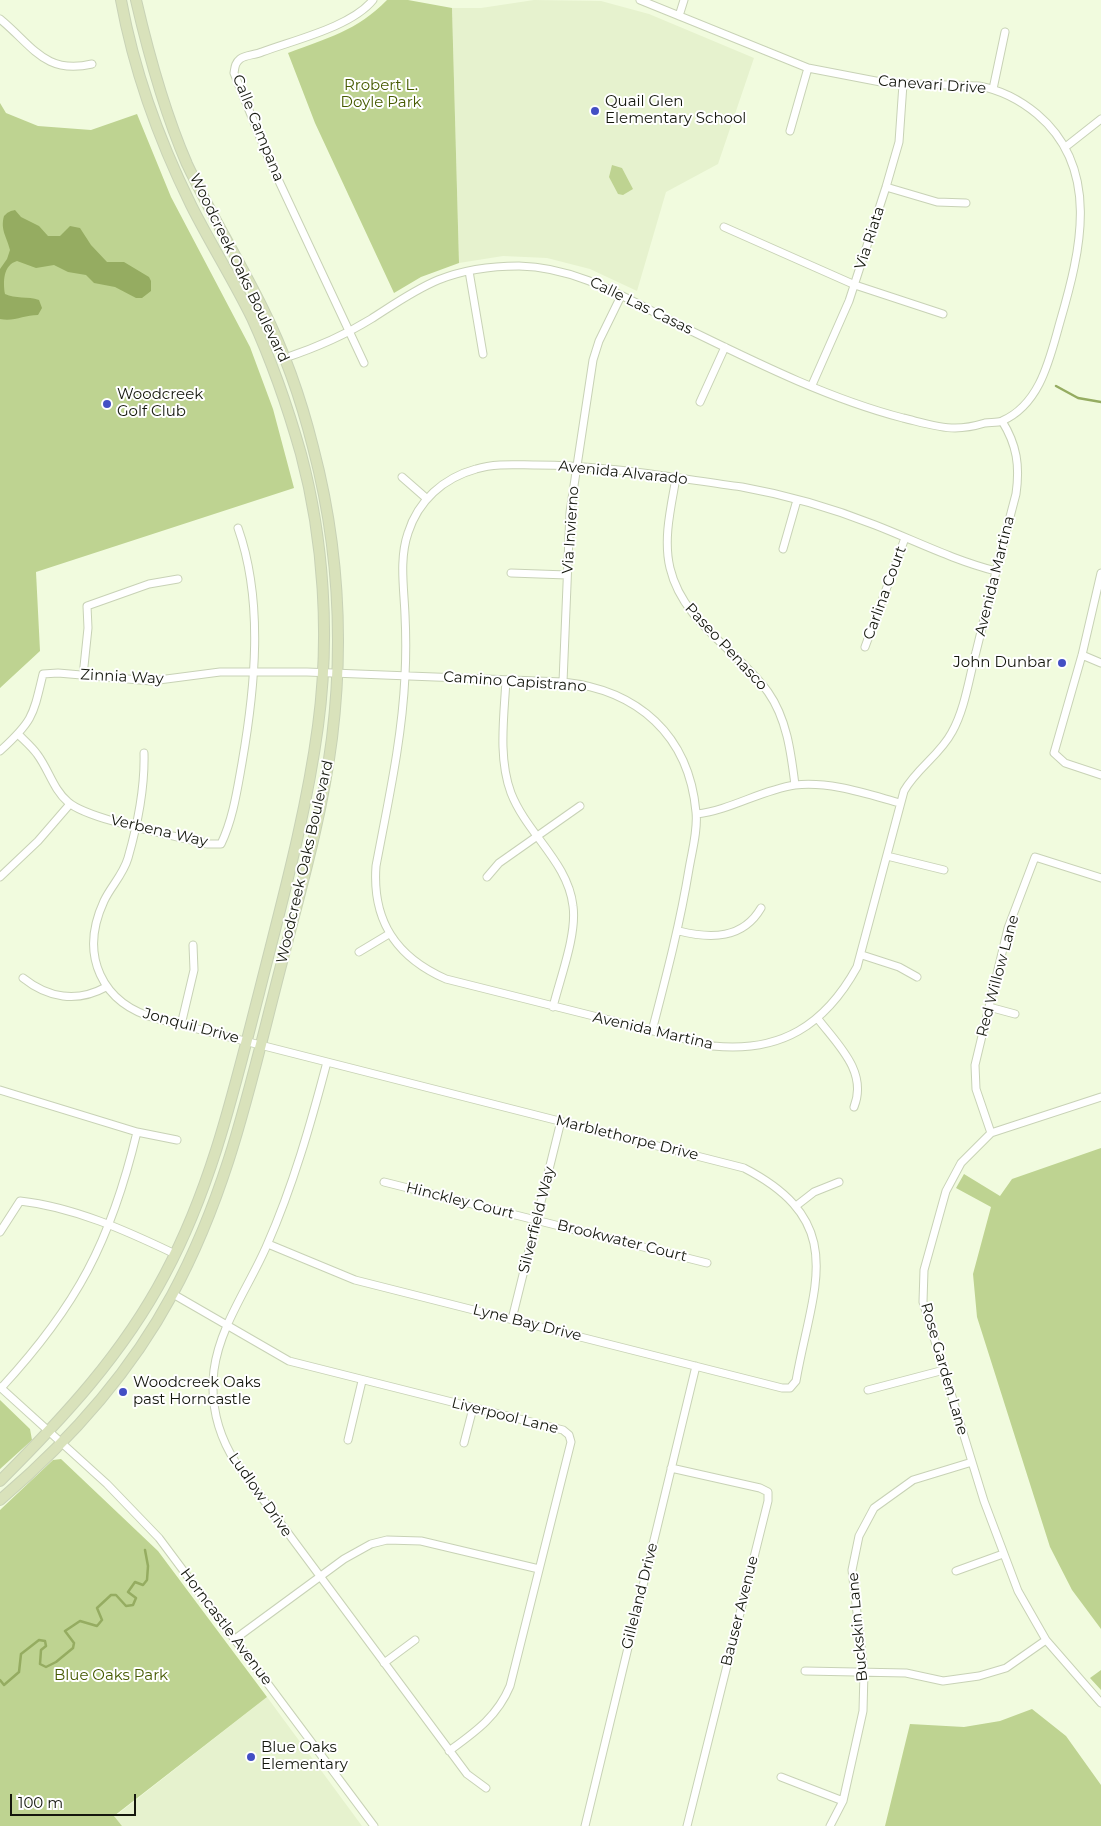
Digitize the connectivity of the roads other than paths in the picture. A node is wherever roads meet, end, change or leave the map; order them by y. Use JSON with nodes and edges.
{"nodes":[{"id":1,"x":121,"y":0,"type":"edge"},
{"id":2,"x":136,"y":0,"type":"edge"},
{"id":3,"x":373,"y":0,"type":"edge"},
{"id":4,"x":640,"y":0,"type":"edge"},
{"id":5,"x":684,"y":0,"type":"edge"},
{"id":6,"x":679,"y":16,"type":"junction"},
{"id":7,"x":0,"y":19,"type":"edge"},
{"id":8,"x":1005,"y":32,"type":"dead end"},
{"id":9,"x":92,"y":64,"type":"dead end"},
{"id":10,"x":808,"y":68,"type":"junction"},
{"id":11,"x":903,"y":84,"type":"junction"},
{"id":12,"x":993,"y":89,"type":"junction"},
{"id":13,"x":1101,"y":119,"type":"edge"},
{"id":14,"x":790,"y":131,"type":"dead end"},
{"id":15,"x":1068,"y":146,"type":"junction"},
{"id":16,"x":886,"y":187,"type":"junction"},
{"id":17,"x":966,"y":203,"type":"dead end"},
{"id":18,"x":724,"y":227,"type":"dead end"},
{"id":19,"x":469,"y":271,"type":"junction"},
{"id":20,"x":855,"y":285,"type":"junction"},
{"id":21,"x":621,"y":296,"type":"junction"},
{"id":22,"x":944,"y":314,"type":"dead end"},
{"id":23,"x":349,"y":331,"type":"junction"},
{"id":24,"x":725,"y":347,"type":"junction"},
{"id":25,"x":484,"y":354,"type":"dead end"},
{"id":26,"x":285,"y":358,"type":"junction"},
{"id":27,"x":364,"y":363,"type":"dead end"},
{"id":28,"x":271,"y":364,"type":"junction"},
{"id":29,"x":812,"y":385,"type":"junction"},
{"id":30,"x":700,"y":402,"type":"dead end"},
{"id":31,"x":1002,"y":421,"type":"junction"},
{"id":32,"x":576,"y":466,"type":"junction"},
{"id":33,"x":402,"y":477,"type":"dead end"},
{"id":34,"x":676,"y":478,"type":"junction"},
{"id":35,"x":426,"y":498,"type":"junction"},
{"id":36,"x":797,"y":500,"type":"junction"},
{"id":37,"x":238,"y":528,"type":"dead end"},
{"id":38,"x":905,"y":538,"type":"junction"},
{"id":39,"x":783,"y":549,"type":"dead end"},
{"id":40,"x":996,"y":571,"type":"junction"},
{"id":41,"x":511,"y":573,"type":"dead end"},
{"id":42,"x":1101,"y":574,"type":"edge"},
{"id":43,"x":567,"y":575,"type":"junction"},
{"id":44,"x":178,"y":579,"type":"dead end"},
{"id":45,"x":865,"y":648,"type":"dead end"},
{"id":46,"x":1082,"y":656,"type":"junction"},
{"id":47,"x":1101,"y":663,"type":"edge"},
{"id":48,"x":253,"y":672,"type":"junction"},
{"id":49,"x":322,"y":672,"type":"junction"},
{"id":50,"x":338,"y":672,"type":"junction"},
{"id":51,"x":405,"y":675,"type":"junction"},
{"id":52,"x":83,"y":676,"type":"junction"},
{"id":53,"x":506,"y":680,"type":"junction"},
{"id":54,"x":563,"y":682,"type":"junction"},
{"id":55,"x":19,"y":735,"type":"junction"},
{"id":56,"x":0,"y":751,"type":"edge"},
{"id":57,"x":144,"y":753,"type":"dead end"},
{"id":58,"x":1101,"y":775,"type":"edge"},
{"id":59,"x":796,"y":785,"type":"junction"},
{"id":60,"x":900,"y":802,"type":"junction"},
{"id":61,"x":70,"y":804,"type":"junction"},
{"id":62,"x":580,"y":806,"type":"dead end"},
{"id":63,"x":697,"y":814,"type":"junction"},
{"id":64,"x":136,"y":826,"type":"junction"},
{"id":65,"x":535,"y":836,"type":"junction"},
{"id":66,"x":887,"y":856,"type":"junction"},
{"id":67,"x":944,"y":870,"type":"dead end"},
{"id":68,"x":0,"y":877,"type":"edge"},
{"id":69,"x":487,"y":877,"type":"dead end"},
{"id":70,"x":1101,"y":878,"type":"edge"},
{"id":71,"x":761,"y":908,"type":"dead end"},
{"id":72,"x":679,"y":931,"type":"junction"},
{"id":73,"x":390,"y":934,"type":"junction"},
{"id":74,"x":193,"y":945,"type":"dead end"},
{"id":75,"x":359,"y":952,"type":"dead end"},
{"id":76,"x":862,"y":955,"type":"junction"},
{"id":77,"x":917,"y":977,"type":"dead end"},
{"id":78,"x":23,"y":978,"type":"dead end"},
{"id":79,"x":106,"y":987,"type":"junction"},
{"id":80,"x":553,"y":1006,"type":"junction"},
{"id":81,"x":989,"y":1006,"type":"junction"},
{"id":82,"x":1015,"y":1014,"type":"dead end"},
{"id":83,"x":818,"y":1019,"type":"junction"},
{"id":84,"x":181,"y":1025,"type":"junction"},
{"id":85,"x":652,"y":1031,"type":"junction"},
{"id":86,"x":247,"y":1041,"type":"junction"},
{"id":87,"x":262,"y":1045,"type":"junction"},
{"id":88,"x":328,"y":1062,"type":"junction"},
{"id":89,"x":0,"y":1090,"type":"edge"},
{"id":90,"x":1101,"y":1097,"type":"edge"},
{"id":91,"x":854,"y":1107,"type":"dead end"},
{"id":92,"x":562,"y":1121,"type":"junction"},
{"id":93,"x":137,"y":1132,"type":"junction"},
{"id":94,"x":991,"y":1133,"type":"junction"},
{"id":95,"x":177,"y":1140,"type":"dead end"},
{"id":96,"x":384,"y":1182,"type":"dead end"},
{"id":97,"x":838,"y":1182,"type":"dead end"},
{"id":98,"x":796,"y":1206,"type":"junction"},
{"id":99,"x":537,"y":1220,"type":"junction"},
{"id":100,"x":110,"y":1226,"type":"junction"},
{"id":101,"x":0,"y":1232,"type":"edge"},
{"id":102,"x":268,"y":1244,"type":"junction"},
{"id":103,"x":175,"y":1254,"type":"junction"},
{"id":104,"x":707,"y":1263,"type":"dead end"},
{"id":105,"x":172,"y":1294,"type":"junction"},
{"id":106,"x":512,"y":1319,"type":"junction"},
{"id":107,"x":227,"y":1328,"type":"junction"},
{"id":108,"x":696,"y":1366,"type":"junction"},
{"id":109,"x":944,"y":1370,"type":"junction"},
{"id":110,"x":362,"y":1380,"type":"junction"},
{"id":111,"x":1,"y":1387,"type":"edge"},
{"id":112,"x":790,"y":1388,"type":"joint"},
{"id":113,"x":868,"y":1390,"type":"dead end"},
{"id":114,"x":473,"y":1408,"type":"junction"},
{"id":115,"x":50,"y":1432,"type":"junction"},
{"id":116,"x":348,"y":1440,"type":"dead end"},
{"id":117,"x":61,"y":1443,"type":"junction"},
{"id":118,"x":464,"y":1444,"type":"dead end"},
{"id":119,"x":972,"y":1462,"type":"junction"},
{"id":120,"x":671,"y":1468,"type":"junction"},
{"id":121,"x":0,"y":1481,"type":"edge"},
{"id":122,"x":0,"y":1500,"type":"edge"},
{"id":123,"x":1003,"y":1554,"type":"junction"},
{"id":124,"x":539,"y":1570,"type":"junction"},
{"id":125,"x":956,"y":1571,"type":"dead end"},
{"id":126,"x":320,"y":1576,"type":"junction"},
{"id":127,"x":236,"y":1639,"type":"junction"},
{"id":128,"x":415,"y":1640,"type":"dead end"},
{"id":129,"x":1046,"y":1640,"type":"junction"},
{"id":130,"x":384,"y":1663,"type":"junction"},
{"id":131,"x":805,"y":1672,"type":"dead end"},
{"id":132,"x":864,"y":1672,"type":"junction"},
{"id":133,"x":1101,"y":1704,"type":"edge"},
{"id":134,"x":449,"y":1751,"type":"junction"},
{"id":135,"x":781,"y":1777,"type":"dead end"},
{"id":136,"x":486,"y":1788,"type":"dead end"},
{"id":137,"x":843,"y":1801,"type":"junction"},
{"id":138,"x":374,"y":1826,"type":"edge"},
{"id":139,"x":585,"y":1826,"type":"edge"},
{"id":140,"x":687,"y":1826,"type":"edge"},
{"id":141,"x":830,"y":1826,"type":"edge"}],
"edges":[{"from":1,"to":28,"type":"main road","name":"Woodcreek Oaks Boulevard"},
{"from":2,"to":26,"type":"main road","name":"Woodcreek Oaks Boulevard"},
{"from":3,"to":23,"type":"street","name":"Calle Campana"},
{"from":4,"to":6,"type":"street","name":"Canevari Drive"},
{"from":5,"to":6,"type":"street"},
{"from":6,"to":10,"type":"street","name":"Canevari Drive"},
{"from":7,"to":9,"type":"street"},
{"from":8,"to":12,"type":"street"},
{"from":10,"to":11,"type":"street","name":"Canevari Drive"},
{"from":10,"to":14,"type":"street"},
{"from":11,"to":12,"type":"street","name":"Canevari Drive"},
{"from":11,"to":16,"type":"street","name":"Via Riata"},
{"from":12,"to":15,"type":"street","name":"Canevari Drive"},
{"from":13,"to":15,"type":"street"},
{"from":15,"to":31,"type":"street","name":"Canevari Drive"},
{"from":16,"to":17,"type":"street"},
{"from":16,"to":20,"type":"street","name":"Via Riata"},
{"from":18,"to":20,"type":"street"},
{"from":19,"to":21,"type":"street","name":"Calle Las Casas"},
{"from":19,"to":23,"type":"street","name":"Calle Las Casas"},
{"from":19,"to":25,"type":"street"},
{"from":20,"to":22,"type":"street"},
{"from":20,"to":29,"type":"street","name":"Via Riata"},
{"from":21,"to":24,"type":"street","name":"Calle Las Casas"},
{"from":21,"to":32,"type":"street","name":"Via Invierno"},
{"from":23,"to":26,"type":"street","name":"Calle Las Casas"},
{"from":23,"to":27,"type":"street","name":"Calle Campana"},
{"from":24,"to":29,"type":"street","name":"Calle Las Casas"},
{"from":24,"to":30,"type":"street"},
{"from":26,"to":28,"type":"main road"},
{"from":26,"to":50,"type":"main road","name":"Woodcreek Oaks Boulevard"},
{"from":28,"to":49,"type":"main road","name":"Woodcreek Oaks Boulevard"},
{"from":29,"to":31,"type":"street","name":"Calle Las Casas"},
{"from":31,"to":40,"type":"street","name":"Avenida Martina"},
{"from":32,"to":34,"type":"street","name":"Avenida Alvarado"},
{"from":32,"to":35,"type":"street","name":"Avenida Alvarado"},
{"from":32,"to":43,"type":"street","name":"Via Invierno"},
{"from":33,"to":35,"type":"street"},
{"from":34,"to":36,"type":"street","name":"Avenida Alvarado"},
{"from":34,"to":59,"type":"street","name":"Paseo Penasco"},
{"from":35,"to":51,"type":"street","name":"Avenida Alvarado"},
{"from":36,"to":38,"type":"street","name":"Avenida Alvarado"},
{"from":36,"to":39,"type":"street"},
{"from":37,"to":48,"type":"street"},
{"from":38,"to":40,"type":"street","name":"Avenida Alvarado"},
{"from":38,"to":45,"type":"street","name":"Carlina Court"},
{"from":40,"to":60,"type":"street","name":"Avenida Martina"},
{"from":41,"to":43,"type":"street"},
{"from":42,"to":46,"type":"street"},
{"from":43,"to":54,"type":"street","name":"Via Invierno"},
{"from":44,"to":52,"type":"street"},
{"from":46,"to":47,"type":"street"},
{"from":46,"to":58,"type":"street"},
{"from":48,"to":49,"type":"street","name":"Zinnia Way"},
{"from":48,"to":52,"type":"street","name":"Zinnia Way"},
{"from":48,"to":64,"type":"street","name":"Verbena Way"},
{"from":49,"to":50,"type":"street","name":"Zinnia Way"},
{"from":49,"to":86,"type":"main road","name":"Woodcreek Oaks Boulevard"},
{"from":50,"to":51,"type":"street","name":"Camino Capistrano"},
{"from":50,"to":87,"type":"main road","name":"Woodcreek Oaks Boulevard"},
{"from":51,"to":53,"type":"street","name":"Camino Capistrano"},
{"from":51,"to":73,"type":"street","name":"Avenida Martina"},
{"from":52,"to":55,"type":"street","name":"Zinnia Way"},
{"from":53,"to":54,"type":"street","name":"Camino Capistrano"},
{"from":53,"to":65,"type":"street"},
{"from":54,"to":63,"type":"street","name":"Camino Capistrano"},
{"from":55,"to":56,"type":"street","name":"Zinnia Way"},
{"from":55,"to":61,"type":"street","name":"Verbena Way"},
{"from":57,"to":64,"type":"street","name":"Jonquil Drive"},
{"from":59,"to":60,"type":"street"},
{"from":59,"to":63,"type":"street"},
{"from":60,"to":66,"type":"street","name":"Avenida Martina"},
{"from":61,"to":64,"type":"street","name":"Verbena Way"},
{"from":61,"to":68,"type":"street"},
{"from":62,"to":65,"type":"street"},
{"from":63,"to":72,"type":"street","name":"Camino Capistrano"},
{"from":64,"to":79,"type":"street","name":"Jonquil Drive"},
{"from":65,"to":69,"type":"street"},
{"from":65,"to":80,"type":"street"},
{"from":66,"to":67,"type":"street"},
{"from":66,"to":76,"type":"street","name":"Avenida Martina"},
{"from":70,"to":81,"type":"street","name":"Red Willow Lane"},
{"from":71,"to":72,"type":"street"},
{"from":72,"to":85,"type":"street","name":"Camino Capistrano"},
{"from":73,"to":75,"type":"street"},
{"from":73,"to":80,"type":"street","name":"Avenida Martina"},
{"from":74,"to":84,"type":"street"},
{"from":76,"to":77,"type":"street"},
{"from":76,"to":83,"type":"street","name":"Avenida Martina"},
{"from":78,"to":79,"type":"street"},
{"from":79,"to":84,"type":"street","name":"Jonquil Drive"},
{"from":80,"to":85,"type":"street","name":"Avenida Martina"},
{"from":81,"to":82,"type":"street"},
{"from":81,"to":94,"type":"street","name":"Red Willow Lane"},
{"from":83,"to":85,"type":"street","name":"Avenida Martina"},
{"from":83,"to":91,"type":"street"},
{"from":84,"to":86,"type":"street","name":"Jonquil Drive"},
{"from":86,"to":87,"type":"street","name":"Jonquil Drive"},
{"from":86,"to":103,"type":"main road","name":"Woodcreek Oaks Boulevard"},
{"from":87,"to":88,"type":"street","name":"Marblethorpe Drive"},
{"from":87,"to":105,"type":"main road","name":"Woodcreek Oaks Boulevard"},
{"from":88,"to":92,"type":"street","name":"Marblethorpe Drive"},
{"from":88,"to":102,"type":"street","name":"Ludlow Drive"},
{"from":89,"to":93,"type":"street"},
{"from":90,"to":94,"type":"street","name":"Rose Garden Lane"},
{"from":92,"to":98,"type":"street","name":"Marblethorpe Drive"},
{"from":92,"to":99,"type":"street","name":"Silverfield Way"},
{"from":93,"to":95,"type":"street"},
{"from":93,"to":100,"type":"street"},
{"from":94,"to":109,"type":"street","name":"Rose Garden Lane"},
{"from":96,"to":99,"type":"street","name":"Hinckley Court"},
{"from":97,"to":98,"type":"street"},
{"from":98,"to":112,"type":"street","name":"Marblethorpe Drive"},
{"from":99,"to":104,"type":"street","name":"Brookwater Court"},
{"from":99,"to":106,"type":"street","name":"Silverfield Way"},
{"from":100,"to":101,"type":"street"},
{"from":100,"to":103,"type":"street"},
{"from":100,"to":111,"type":"street"},
{"from":102,"to":106,"type":"street","name":"Lyne Bay Drive"},
{"from":102,"to":107,"type":"street","name":"Ludlow Drive"},
{"from":103,"to":115,"type":"main road","name":"Woodcreek Oaks Boulevard"},
{"from":105,"to":107,"type":"street","name":"Liverpool Lane"},
{"from":105,"to":117,"type":"main road","name":"Woodcreek Oaks Boulevard"},
{"from":106,"to":108,"type":"street","name":"Lyne Bay Drive"},
{"from":107,"to":110,"type":"street","name":"Liverpool Lane"},
{"from":107,"to":126,"type":"street","name":"Ludlow Drive"},
{"from":108,"to":112,"type":"street","name":"Lyne Bay Drive"},
{"from":108,"to":120,"type":"street","name":"Gilleland Drive"},
{"from":109,"to":113,"type":"street"},
{"from":109,"to":119,"type":"street","name":"Rose Garden Lane"},
{"from":110,"to":114,"type":"street","name":"Liverpool Lane"},
{"from":110,"to":116,"type":"street"},
{"from":111,"to":115,"type":"street"},
{"from":114,"to":118,"type":"street"},
{"from":114,"to":124,"type":"street","name":"Liverpool Lane"},
{"from":115,"to":117,"type":"street","name":"Horncastle Avenue"},
{"from":115,"to":121,"type":"main road","name":"Woodcreek Oaks Boulevard"},
{"from":117,"to":122,"type":"main road","name":"Woodcreek Oaks Boulevard"},
{"from":117,"to":127,"type":"street","name":"Horncastle Avenue"},
{"from":119,"to":123,"type":"street","name":"Rose Garden Lane"},
{"from":119,"to":132,"type":"street","name":"Buckskin Lane"},
{"from":120,"to":139,"type":"street","name":"Gilleland Drive"},
{"from":120,"to":140,"type":"street","name":"Bauser Avenue"},
{"from":123,"to":125,"type":"street"},
{"from":123,"to":129,"type":"street","name":"Rose Garden Lane"},
{"from":124,"to":126,"type":"street"},
{"from":124,"to":134,"type":"street","name":"Liverpool Lane"},
{"from":126,"to":127,"type":"street"},
{"from":126,"to":130,"type":"street","name":"Ludlow Drive"},
{"from":127,"to":138,"type":"street","name":"Horncastle Avenue"},
{"from":128,"to":130,"type":"street"},
{"from":129,"to":132,"type":"street"},
{"from":129,"to":133,"type":"street","name":"Rose Garden Lane"},
{"from":130,"to":134,"type":"street","name":"Ludlow Drive"},
{"from":131,"to":132,"type":"street"},
{"from":132,"to":137,"type":"street","name":"Buckskin Lane"},
{"from":134,"to":136,"type":"street","name":"Ludlow Drive"},
{"from":135,"to":137,"type":"street"},
{"from":137,"to":141,"type":"street","name":"Buckskin Lane"}]}
